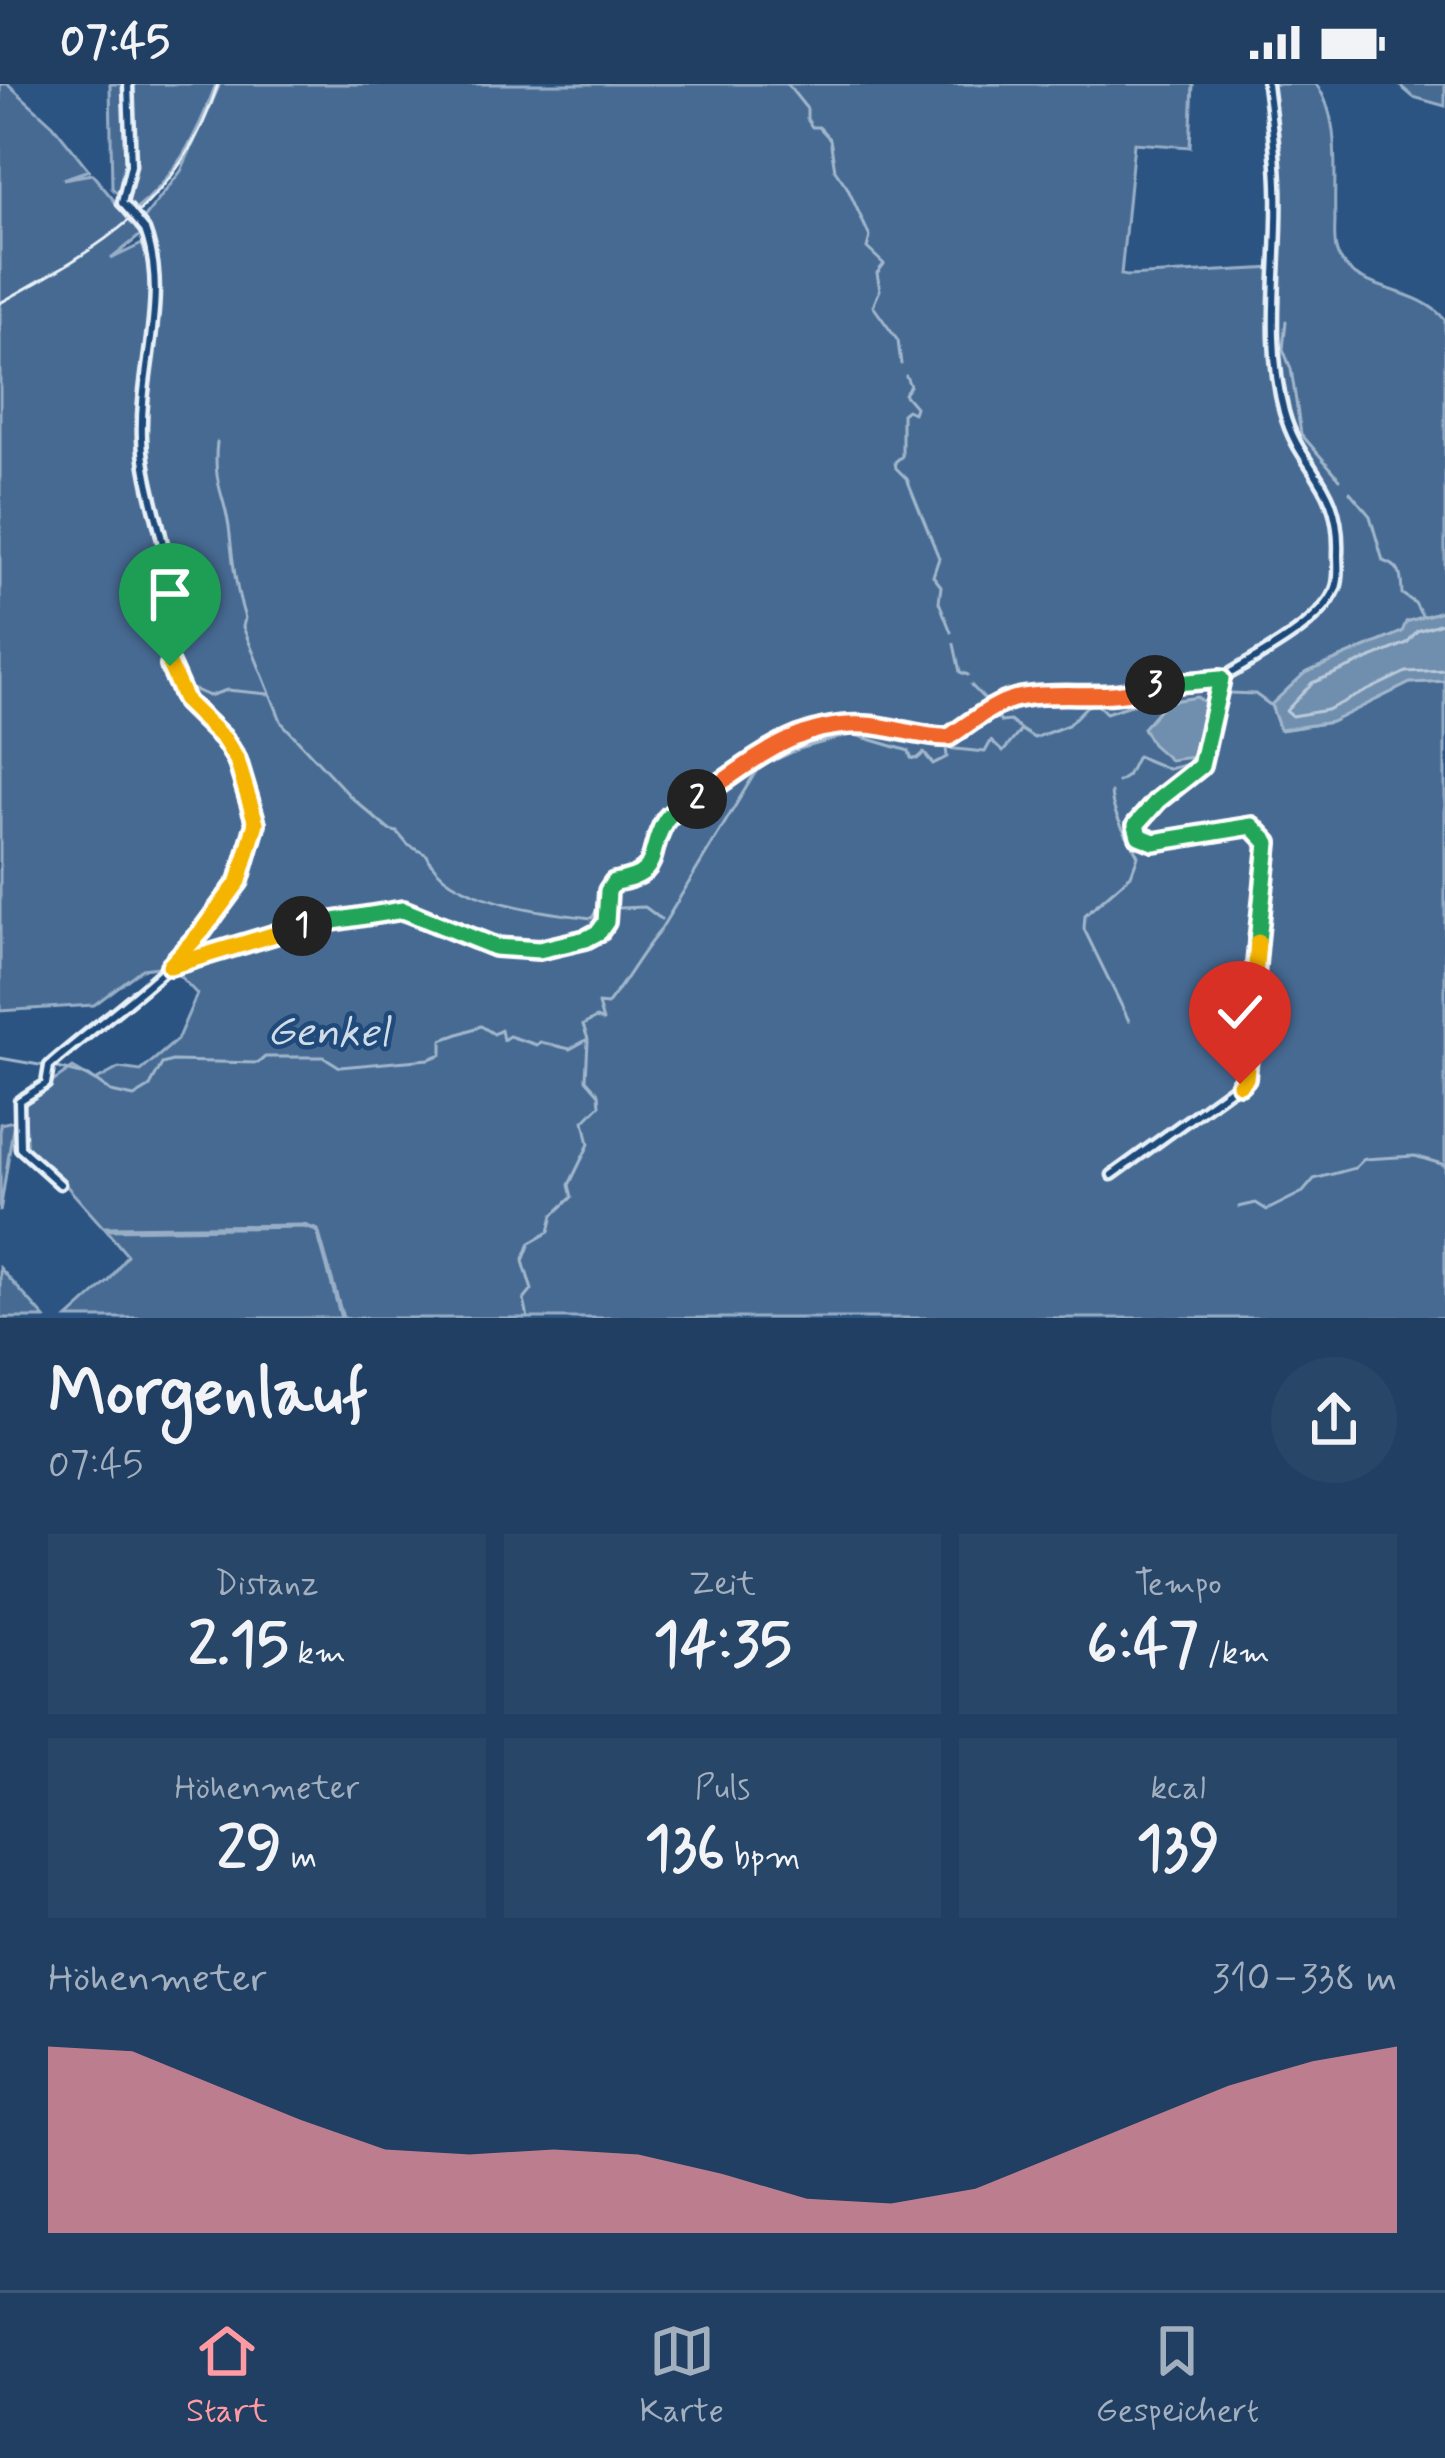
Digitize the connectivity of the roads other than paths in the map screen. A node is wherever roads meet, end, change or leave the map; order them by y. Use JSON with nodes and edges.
{"nodes":[{"id":1,"x":128,"y":84,"type":"edge"},
{"id":2,"x":1267,"y":84,"type":"edge"},
{"id":3,"x":1221,"y":679,"type":"junction"},
{"id":4,"x":170,"y":966,"type":"junction"},
{"id":5,"x":1112,"y":1175,"type":"dead end"},
{"id":6,"x":60,"y":1184,"type":"dead end"}],
"edges":[{"from":1,"to":4,"type":"street","bridge":true},
{"from":2,"to":3,"type":"street"},
{"from":3,"to":4,"type":"street"},
{"from":3,"to":5,"type":"street"},
{"from":4,"to":6,"type":"street"}]}
